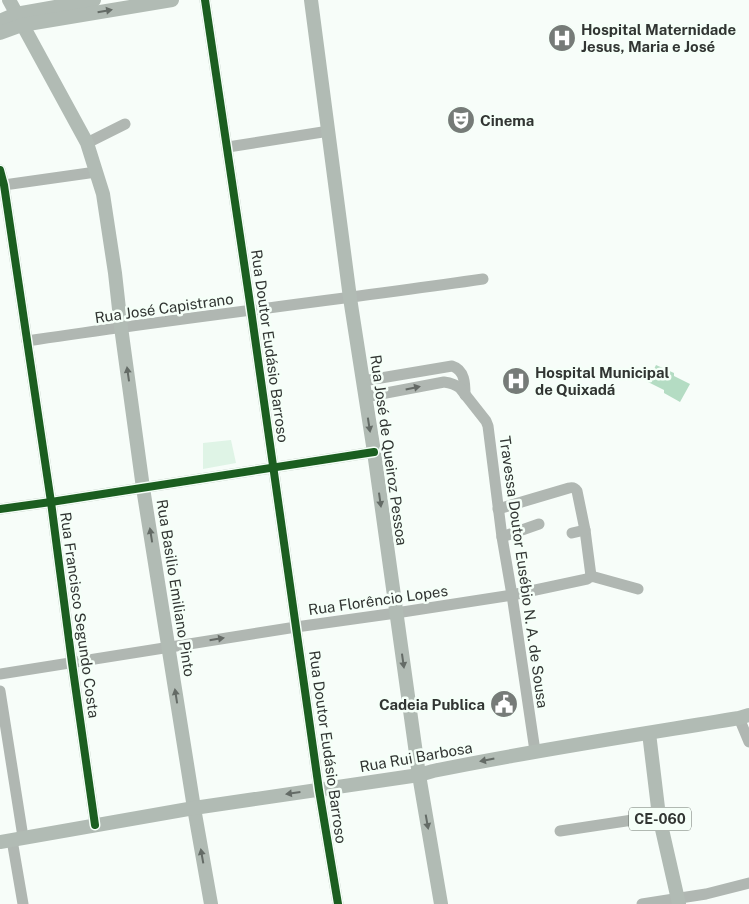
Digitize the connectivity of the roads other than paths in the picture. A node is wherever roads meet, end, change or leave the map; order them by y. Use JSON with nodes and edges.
{"nodes":[{"id":1,"x":9,"y":0,"type":"edge"},
{"id":2,"x":94,"y":0,"type":"edge"},
{"id":3,"x":172,"y":0,"type":"edge"},
{"id":4,"x":205,"y":0,"type":"edge"},
{"id":5,"x":311,"y":0,"type":"edge"},
{"id":6,"x":71,"y":7,"type":"edge"},
{"id":7,"x":19,"y":19,"type":"junction"},
{"id":8,"x":0,"y":20,"type":"edge"},
{"id":9,"x":0,"y":33,"type":"edge"},
{"id":10,"x":125,"y":124,"type":"dead end"},
{"id":11,"x":329,"y":132,"type":"junction"},
{"id":12,"x":87,"y":143,"type":"junction"},
{"id":13,"x":228,"y":147,"type":"junction"},
{"id":14,"x":0,"y":170,"type":"edge"},
{"id":15,"x":96,"y":172,"type":"junction"},
{"id":16,"x":4,"y":185,"type":"junction"},
{"id":17,"x":483,"y":279,"type":"dead end"},
{"id":18,"x":350,"y":298,"type":"junction"},
{"id":19,"x":251,"y":310,"type":"junction"},
{"id":20,"x":121,"y":327,"type":"junction"},
{"id":21,"x":27,"y":341,"type":"junction"},
{"id":22,"x":363,"y":381,"type":"junction"},
{"id":23,"x":466,"y":395,"type":"junction"},
{"id":24,"x":365,"y":397,"type":"junction"},
{"id":25,"x":374,"y":452,"type":"junction"},
{"id":26,"x":273,"y":468,"type":"junction"},
{"id":27,"x":143,"y":488,"type":"junction"},
{"id":28,"x":51,"y":502,"type":"junction"},
{"id":29,"x":0,"y":509,"type":"edge"},
{"id":30,"x":498,"y":509,"type":"junction"},
{"id":31,"x":539,"y":524,"type":"dead end"},
{"id":32,"x":585,"y":530,"type":"junction"},
{"id":33,"x":572,"y":533,"type":"dead end"},
{"id":34,"x":502,"y":537,"type":"junction"},
{"id":35,"x":590,"y":576,"type":"junction"},
{"id":36,"x":638,"y":589,"type":"dead end"},
{"id":37,"x":512,"y":595,"type":"junction"},
{"id":38,"x":396,"y":613,"type":"junction"},
{"id":39,"x":296,"y":627,"type":"junction"},
{"id":40,"x":169,"y":647,"type":"junction"},
{"id":41,"x":72,"y":663,"type":"junction"},
{"id":42,"x":0,"y":674,"type":"edge"},
{"id":43,"x":0,"y":691,"type":"edge"},
{"id":44,"x":744,"y":716,"type":"edge"},
{"id":45,"x":649,"y":733,"type":"junction"},
{"id":46,"x":749,"y":742,"type":"edge"},
{"id":47,"x":535,"y":751,"type":"junction"},
{"id":48,"x":419,"y":775,"type":"junction"},
{"id":49,"x":318,"y":790,"type":"junction"},
{"id":50,"x":194,"y":808,"type":"junction"},
{"id":51,"x":659,"y":816,"type":"junction"},
{"id":52,"x":96,"y":825,"type":"junction"},
{"id":53,"x":560,"y":831,"type":"dead end"},
{"id":54,"x":12,"y":840,"type":"edge"},
{"id":55,"x":749,"y":883,"type":"edge"},
{"id":56,"x":678,"y":901,"type":"edge"},
{"id":57,"x":23,"y":904,"type":"edge"},
{"id":58,"x":211,"y":904,"type":"edge"},
{"id":59,"x":338,"y":904,"type":"edge"},
{"id":60,"x":441,"y":904,"type":"edge"},
{"id":61,"x":642,"y":904,"type":"edge"}],
"edges":[{"from":1,"to":7,"type":"main road","name":"Rua Basilio Emiliano Pinto"},
{"from":2,"to":6,"type":"main road"},
{"from":6,"to":3,"type":"main road","one_way":true},
{"from":4,"to":13,"type":"street","name":"Rua Doutor Eudásio Barroso"},
{"from":5,"to":11,"type":"main road","name":"Rua José de Queiroz Pessoa"},
{"from":6,"to":7,"type":"main road"},
{"from":7,"to":8,"type":"main road"},
{"from":7,"to":9,"type":"main road"},
{"from":7,"to":12,"type":"main road","name":"Rua Basilio Emiliano Pinto"},
{"from":10,"to":12,"type":"street"},
{"from":11,"to":13,"type":"street"},
{"from":11,"to":18,"type":"main road","name":"Rua José de Queiroz Pessoa"},
{"from":12,"to":15,"type":"main road","name":"Rua Basilio Emiliano Pinto"},
{"from":13,"to":19,"type":"street","name":"Rua Doutor Eudásio Barroso"},
{"from":14,"to":16,"type":"street","name":"Rua Francisco Segundo Costa"},
{"from":15,"to":16,"type":"street"},
{"from":15,"to":20,"type":"main road","name":"Rua Basilio Emiliano Pinto"},
{"from":16,"to":21,"type":"street","name":"Rua Francisco Segundo Costa"},
{"from":17,"to":18,"type":"street","name":"Rua José Capistrano"},
{"from":18,"to":19,"type":"street","name":"Rua José Capistrano"},
{"from":18,"to":22,"type":"main road","name":"Rua José de Queiroz Pessoa"},
{"from":19,"to":20,"type":"street","name":"Rua José Capistrano"},
{"from":19,"to":26,"type":"street","name":"Rua Doutor Eudásio Barroso"},
{"from":20,"to":21,"type":"street","name":"Rua José Capistrano"},
{"from":27,"to":20,"type":"main road","name":"Rua Basilio Emiliano Pinto","one_way":true},
{"from":21,"to":28,"type":"street","name":"Rua Francisco Segundo Costa"},
{"from":22,"to":23,"type":"street","name":"Travessa Doutor Eusébio N. A. de Sousa"},
{"from":22,"to":24,"type":"main road","name":"Rua José de Queiroz Pessoa"},
{"from":24,"to":23,"type":"street","one_way":true},
{"from":23,"to":30,"type":"street","name":"Travessa Doutor Eusébio N. A. de Sousa"},
{"from":24,"to":25,"type":"main road","name":"Rua José de Queiroz Pessoa","one_way":true},
{"from":25,"to":26,"type":"street"},
{"from":25,"to":38,"type":"main road","name":"Rua José de Queiroz Pessoa","one_way":true},
{"from":26,"to":27,"type":"street"},
{"from":26,"to":39,"type":"street","name":"Rua Doutor Eudásio Barroso"},
{"from":27,"to":28,"type":"street"},
{"from":40,"to":27,"type":"main road","name":"Rua Basilio Emiliano Pinto","one_way":true},
{"from":28,"to":29,"type":"street"},
{"from":28,"to":41,"type":"street","name":"Rua Francisco Segundo Costa"},
{"from":30,"to":32,"type":"street"},
{"from":30,"to":34,"type":"street","name":"Travessa Doutor Eusébio N. A. de Sousa"},
{"from":31,"to":34,"type":"street"},
{"from":32,"to":33,"type":"street"},
{"from":32,"to":35,"type":"street"},
{"from":34,"to":37,"type":"street","name":"Travessa Doutor Eusébio N. A. de Sousa"},
{"from":35,"to":36,"type":"street"},
{"from":35,"to":37,"type":"street","name":"Rua Florêncio Lopes"},
{"from":37,"to":38,"type":"street","name":"Rua Florêncio Lopes"},
{"from":37,"to":47,"type":"street","name":"Travessa Doutor Eusébio N. A. de Sousa"},
{"from":38,"to":39,"type":"street","name":"Rua Florêncio Lopes"},
{"from":38,"to":48,"type":"main road","name":"Rua José de Queiroz Pessoa","one_way":true},
{"from":40,"to":39,"type":"street","name":"Rua Florêncio Lopes","one_way":true},
{"from":39,"to":49,"type":"street","name":"Rua Doutor Eudásio Barroso"},
{"from":40,"to":41,"type":"street","name":"Rua Florêncio Lopes"},
{"from":50,"to":40,"type":"main road","name":"Rua Basilio Emiliano Pinto","one_way":true},
{"from":41,"to":42,"type":"street","name":"Rua Florêncio Lopes"},
{"from":41,"to":52,"type":"street","name":"Rua Francisco Segundo Costa"},
{"from":43,"to":54,"type":"street"},
{"from":44,"to":45,"type":"main road","name":"Rua Rui Barbosa"},
{"from":44,"to":46,"type":"street"},
{"from":45,"to":47,"type":"main road","name":"Rua Rui Barbosa"},
{"from":45,"to":51,"type":"main road","number":"CE-060"},
{"from":47,"to":48,"type":"main road","name":"Rua Rui Barbosa","one_way":true},
{"from":48,"to":49,"type":"main road","name":"Rua Rui Barbosa"},
{"from":48,"to":60,"type":"main road","name":"Rua José de Queiroz Pessoa","one_way":true},
{"from":49,"to":50,"type":"main road","name":"Rua Rui Barbosa","one_way":true},
{"from":49,"to":59,"type":"street","name":"Rua Doutor Eudásio Barroso"},
{"from":50,"to":52,"type":"main road","name":"Rua Rui Barbosa"},
{"from":58,"to":50,"type":"main road","name":"Rua Basilio Emiliano Pinto","one_way":true},
{"from":51,"to":53,"type":"street"},
{"from":51,"to":56,"type":"main road","number":"CE-060"},
{"from":52,"to":54,"type":"main road","name":"Rua Rui Barbosa"},
{"from":54,"to":57,"type":"street"},
{"from":55,"to":56,"type":"street"},
{"from":56,"to":61,"type":"street"}]}
